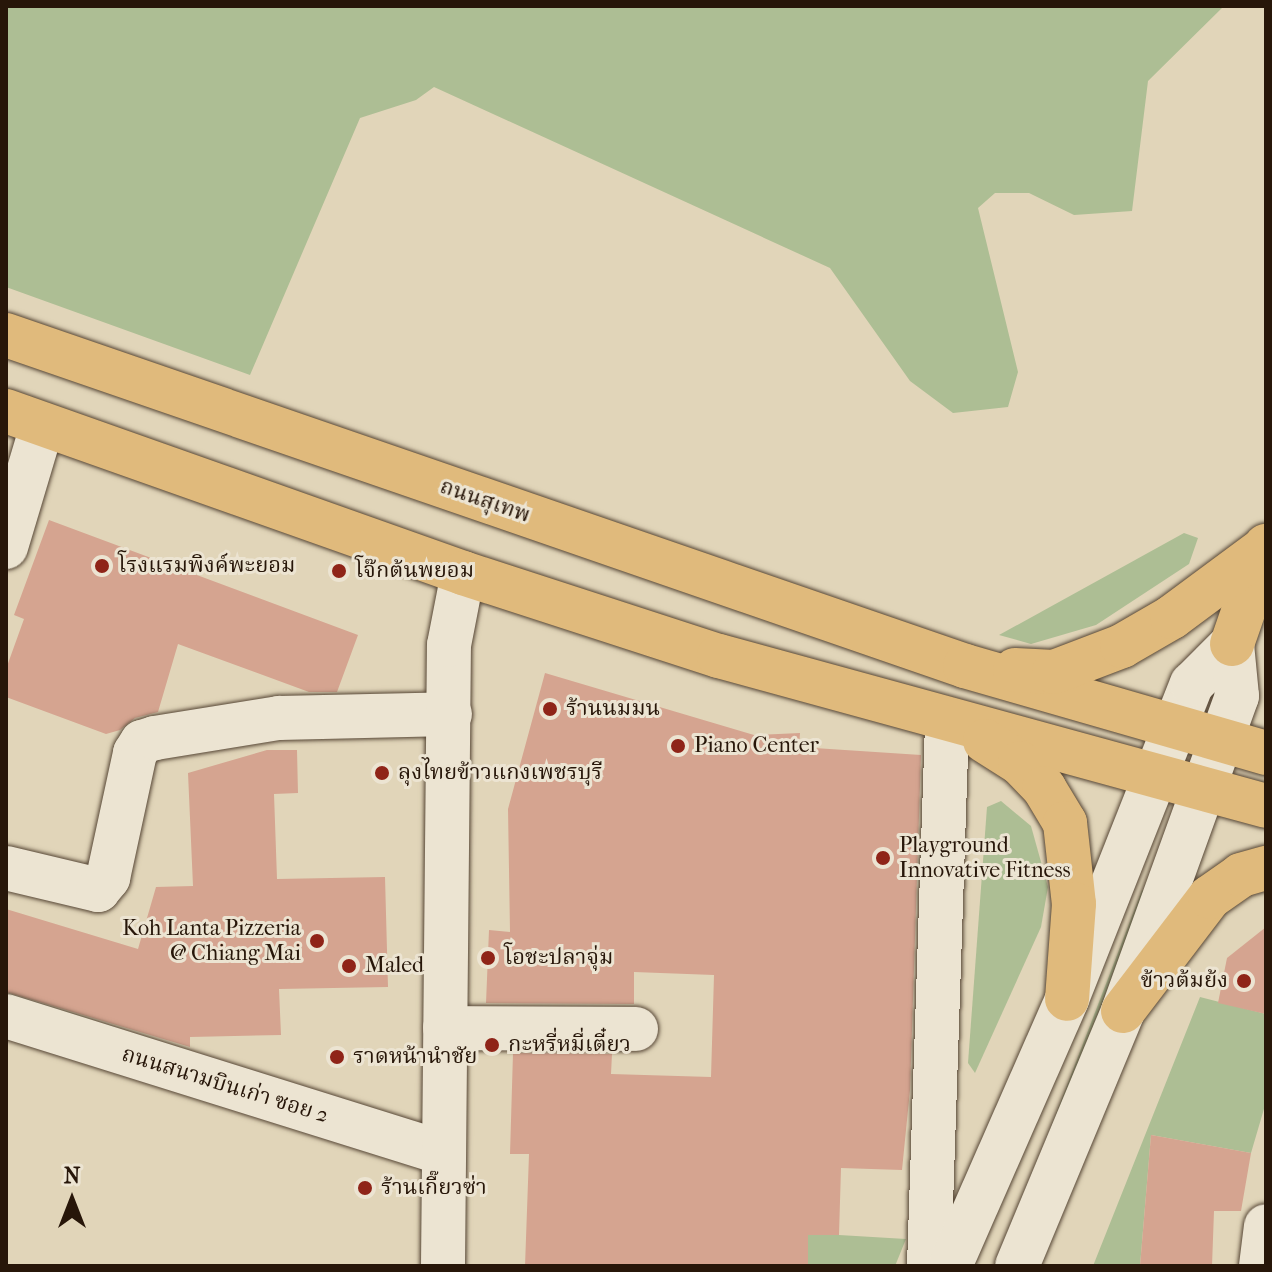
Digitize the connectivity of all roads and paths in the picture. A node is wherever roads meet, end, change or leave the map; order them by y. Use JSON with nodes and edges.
{"nodes":[{"id":1,"x":6,"y":335,"type":"edge"},
{"id":2,"x":24,"y":418,"type":"edge"},
{"id":3,"x":6,"y":547,"type":"edge"},
{"id":4,"x":1266,"y":549,"type":"edge"},
{"id":5,"x":463,"y":573,"type":"junction"},
{"id":6,"x":1232,"y":644,"type":"junction"},
{"id":7,"x":965,"y":666,"type":"junction"},
{"id":8,"x":450,"y":714,"type":"junction"},
{"id":9,"x":953,"y":723,"type":"junction"},
{"id":10,"x":1175,"y":727,"type":"junction"},
{"id":11,"x":1221,"y":740,"type":"junction"},
{"id":12,"x":1266,"y":753,"type":"edge"},
{"id":13,"x":1156,"y":777,"type":"junction"},
{"id":14,"x":1203,"y":789,"type":"junction"},
{"id":15,"x":1266,"y":806,"type":"edge"},
{"id":16,"x":6,"y":868,"type":"edge"},
{"id":17,"x":1266,"y":868,"type":"edge"},
{"id":18,"x":1067,"y":999,"type":"junction"},
{"id":19,"x":1123,"y":1011,"type":"junction"},
{"id":20,"x":6,"y":1016,"type":"edge"},
{"id":21,"x":445,"y":1028,"type":"junction"},
{"id":22,"x":636,"y":1029,"type":"dead end"},
{"id":23,"x":443,"y":1153,"type":"junction"},
{"id":24,"x":1266,"y":1226,"type":"edge"},
{"id":25,"x":443,"y":1266,"type":"edge"},
{"id":26,"x":929,"y":1266,"type":"edge"},
{"id":27,"x":950,"y":1266,"type":"edge"},
{"id":28,"x":1017,"y":1266,"type":"edge"},
{"id":29,"x":1261,"y":1266,"type":"edge"}],
"edges":[{"from":1,"to":7,"type":"main road","name":"ถนนสุเทพ"},
{"from":2,"to":3,"type":"street"},
{"from":2,"to":5,"type":"main road"},
{"from":4,"to":6,"type":"main road"},
{"from":4,"to":7,"type":"main road"},
{"from":5,"to":8,"type":"street"},
{"from":5,"to":9,"type":"main road"},
{"from":6,"to":10,"type":"street"},
{"from":6,"to":11,"type":"street"},
{"from":7,"to":10,"type":"main road"},
{"from":8,"to":16,"type":"street"},
{"from":8,"to":21,"type":"street"},
{"from":9,"to":13,"type":"main road"},
{"from":9,"to":18,"type":"main road"},
{"from":9,"to":26,"type":"street"},
{"from":10,"to":11,"type":"main road"},
{"from":10,"to":13,"type":"street"},
{"from":11,"to":12,"type":"main road"},
{"from":11,"to":14,"type":"street"},
{"from":13,"to":14,"type":"main road"},
{"from":13,"to":18,"type":"street"},
{"from":14,"to":15,"type":"main road"},
{"from":14,"to":19,"type":"street"},
{"from":17,"to":19,"type":"main road"},
{"from":18,"to":27,"type":"street"},
{"from":19,"to":28,"type":"street"},
{"from":20,"to":23,"type":"street","name":"ถนนสนามบินเก่า ซอย 2"},
{"from":21,"to":22,"type":"street"},
{"from":21,"to":23,"type":"street"},
{"from":23,"to":25,"type":"street"},
{"from":24,"to":29,"type":"street"}]}
